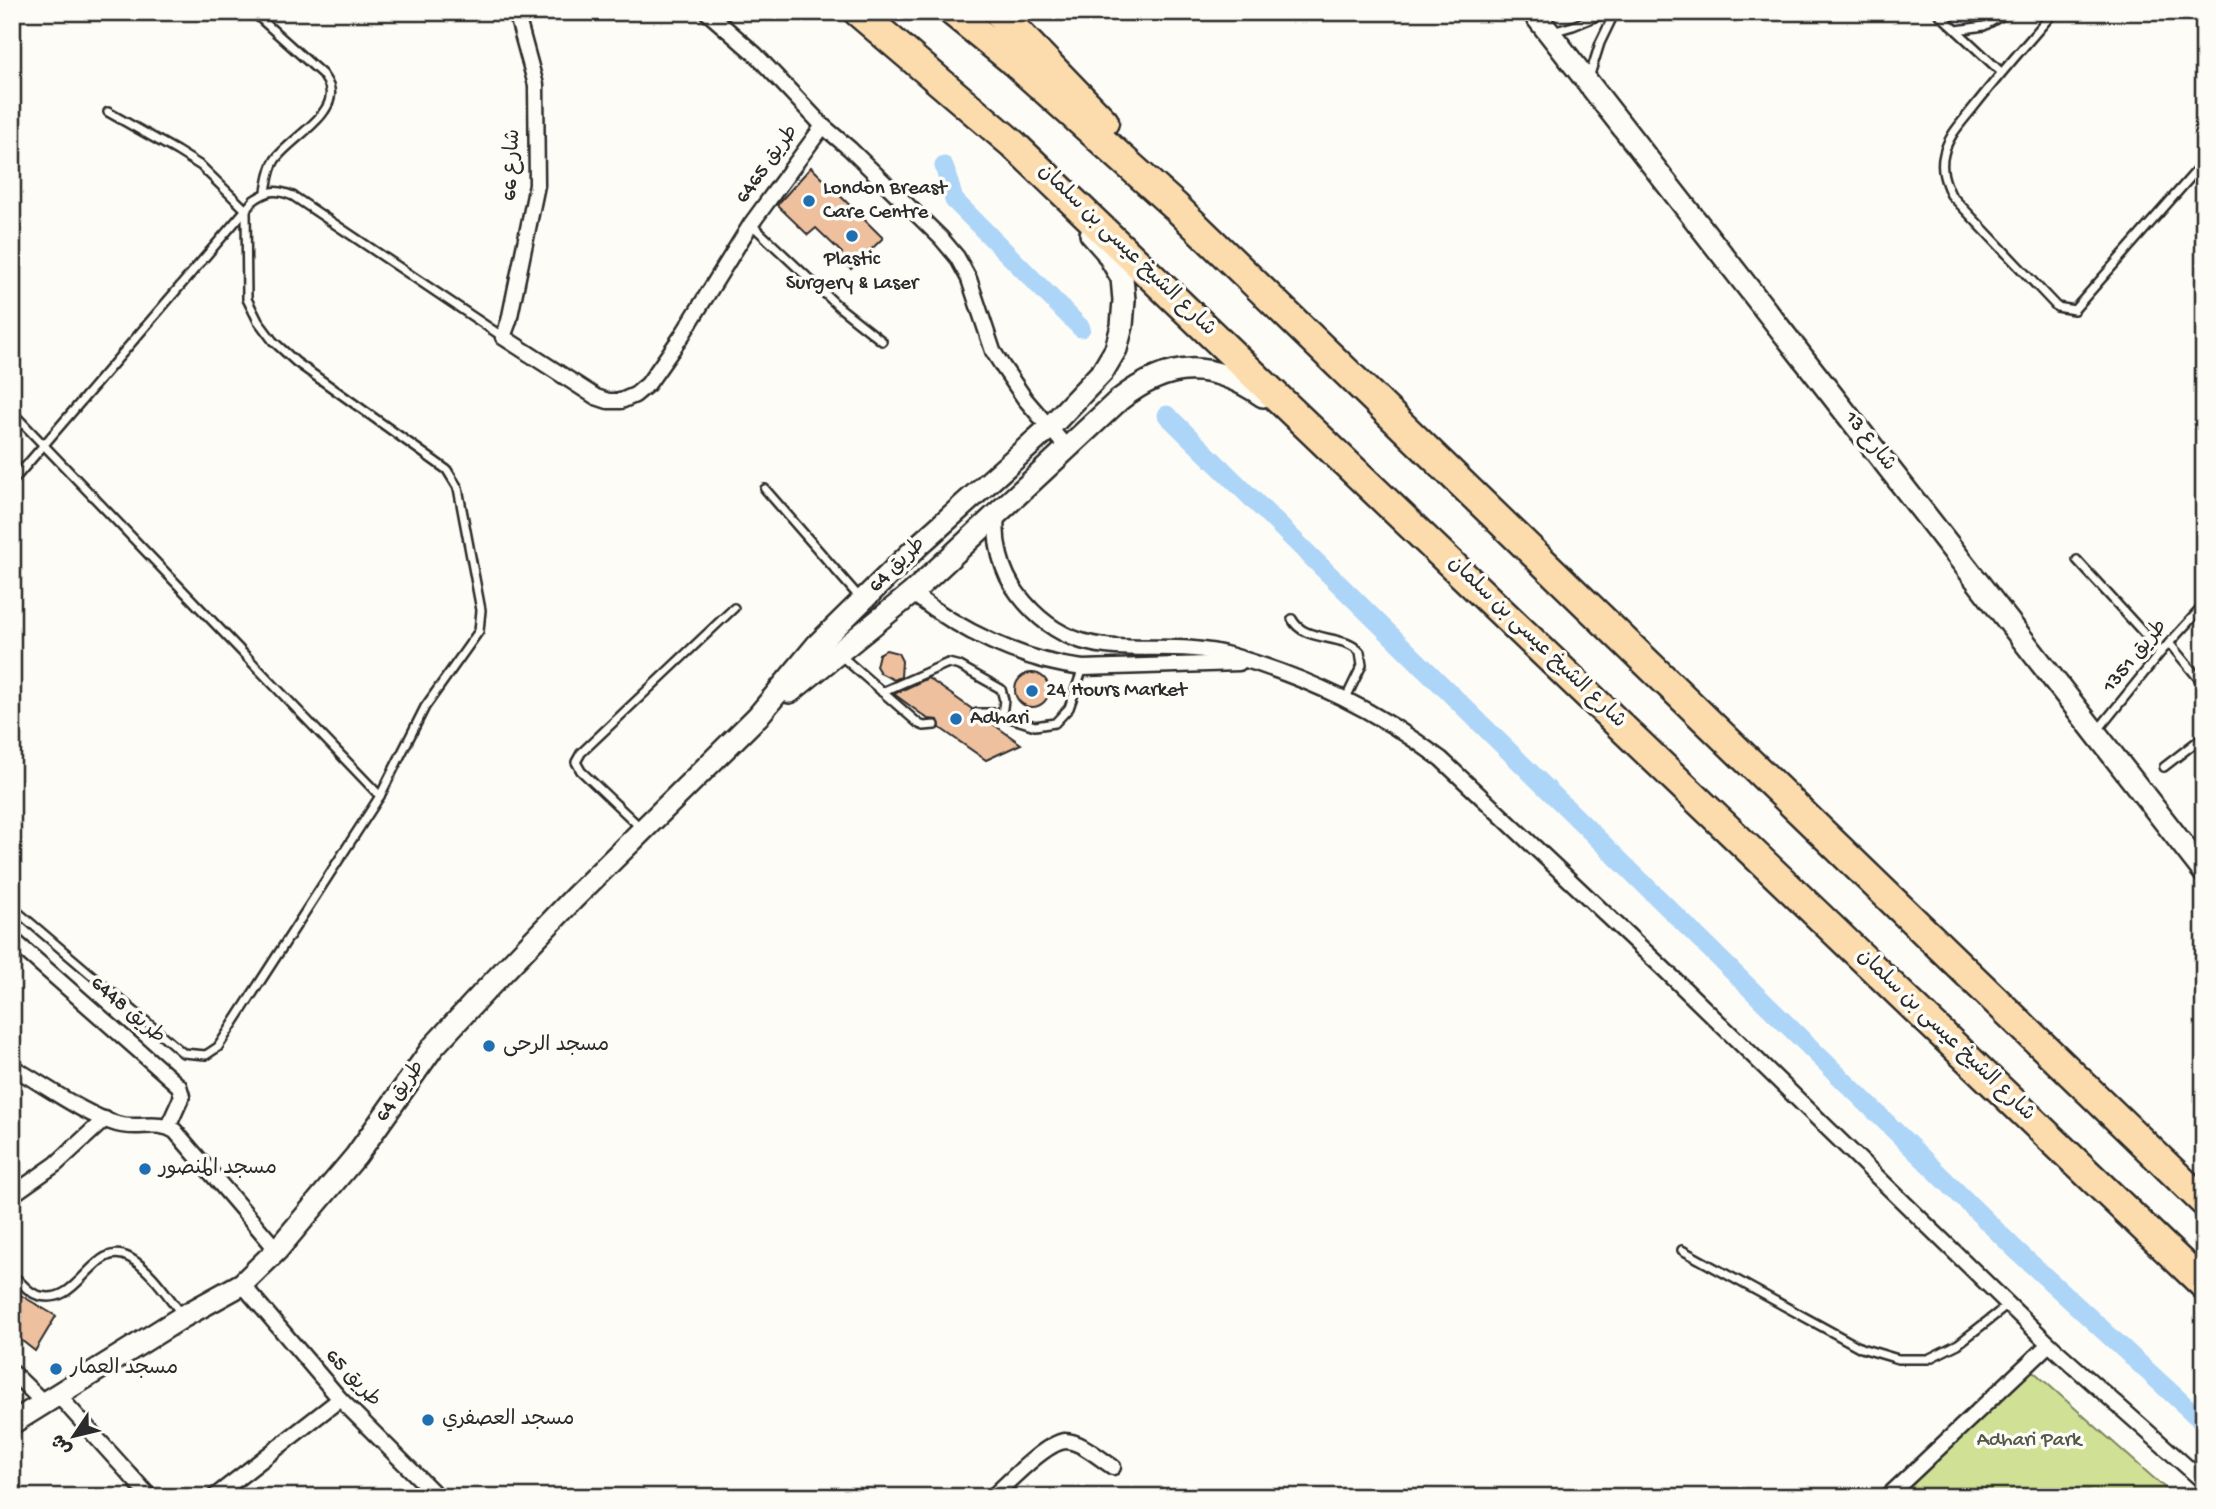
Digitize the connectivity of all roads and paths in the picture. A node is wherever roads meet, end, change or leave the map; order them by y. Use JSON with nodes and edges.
{"nodes":[{"id":1,"x":253,"y":12,"type":"edge"},
{"id":2,"x":516,"y":12,"type":"edge"},
{"id":3,"x":707,"y":12,"type":"edge"},
{"id":4,"x":858,"y":12,"type":"edge"},
{"id":5,"x":953,"y":12,"type":"edge"},
{"id":6,"x":998,"y":12,"type":"edge"},
{"id":7,"x":1533,"y":12,"type":"edge"},
{"id":8,"x":1607,"y":12,"type":"edge"},
{"id":9,"x":1615,"y":12,"type":"edge"},
{"id":10,"x":1937,"y":12,"type":"edge"},
{"id":11,"x":2008,"y":12,"type":"edge"},
{"id":12,"x":2054,"y":12,"type":"edge"},
{"id":13,"x":1957,"y":30,"type":"junction"},
{"id":14,"x":1549,"y":33,"type":"junction"},
{"id":15,"x":2001,"y":72,"type":"junction"},
{"id":16,"x":1588,"y":82,"type":"junction"},
{"id":17,"x":107,"y":112,"type":"dead end"},
{"id":18,"x":823,"y":126,"type":"junction"},
{"id":19,"x":1014,"y":145,"type":"junction"},
{"id":20,"x":2204,"y":162,"type":"edge"},
{"id":21,"x":266,"y":191,"type":"junction"},
{"id":22,"x":1176,"y":207,"type":"junction"},
{"id":23,"x":246,"y":210,"type":"junction"},
{"id":24,"x":751,"y":224,"type":"junction"},
{"id":25,"x":503,"y":337,"type":"junction"},
{"id":26,"x":881,"y":341,"type":"dead end"},
{"id":27,"x":12,"y":412,"type":"edge"},
{"id":28,"x":1049,"y":428,"type":"junction"},
{"id":29,"x":1313,"y":430,"type":"junction"},
{"id":30,"x":45,"y":446,"type":"junction"},
{"id":31,"x":1067,"y":448,"type":"junction"},
{"id":32,"x":12,"y":482,"type":"edge"},
{"id":33,"x":765,"y":489,"type":"dead end"},
{"id":34,"x":997,"y":514,"type":"junction"},
{"id":35,"x":2077,"y":560,"type":"dead end"},
{"id":36,"x":891,"y":573,"type":"junction"},
{"id":37,"x":912,"y":593,"type":"junction"},
{"id":38,"x":862,"y":601,"type":"junction"},
{"id":39,"x":734,"y":608,"type":"dead end"},
{"id":40,"x":2203,"y":609,"type":"edge"},
{"id":41,"x":1292,"y":619,"type":"dead end"},
{"id":42,"x":2169,"y":643,"type":"junction"},
{"id":43,"x":1090,"y":645,"type":"junction"},
{"id":44,"x":2161,"y":652,"type":"junction"},
{"id":45,"x":839,"y":654,"type":"junction"},
{"id":46,"x":1251,"y":663,"type":"junction"},
{"id":47,"x":1083,"y":668,"type":"junction"},
{"id":48,"x":2204,"y":685,"type":"edge"},
{"id":49,"x":882,"y":692,"type":"junction"},
{"id":50,"x":1346,"y":698,"type":"junction"},
{"id":51,"x":977,"y":713,"type":"dead end"},
{"id":52,"x":1002,"y":715,"type":"junction"},
{"id":53,"x":758,"y":716,"type":"junction"},
{"id":54,"x":936,"y":724,"type":"dead end"},
{"id":55,"x":2096,"y":733,"type":"junction"},
{"id":56,"x":2204,"y":736,"type":"edge"},
{"id":57,"x":2164,"y":767,"type":"dead end"},
{"id":58,"x":380,"y":796,"type":"junction"},
{"id":59,"x":644,"y":830,"type":"junction"},
{"id":60,"x":2204,"y":872,"type":"edge"},
{"id":61,"x":12,"y":906,"type":"edge"},
{"id":62,"x":13,"y":941,"type":"edge"},
{"id":63,"x":12,"y":1067,"type":"edge"},
{"id":64,"x":105,"y":1119,"type":"junction"},
{"id":65,"x":168,"y":1127,"type":"junction"},
{"id":66,"x":12,"y":1195,"type":"edge"},
{"id":67,"x":2204,"y":1202,"type":"edge"},
{"id":68,"x":277,"y":1250,"type":"junction"},
{"id":69,"x":1682,"y":1250,"type":"dead end"},
{"id":70,"x":12,"y":1275,"type":"edge"},
{"id":71,"x":242,"y":1284,"type":"junction"},
{"id":72,"x":2204,"y":1285,"type":"edge"},
{"id":73,"x":2008,"y":1304,"type":"junction"},
{"id":74,"x":184,"y":1317,"type":"junction"},
{"id":75,"x":2049,"y":1344,"type":"junction"},
{"id":76,"x":12,"y":1372,"type":"edge"},
{"id":77,"x":50,"y":1399,"type":"junction"},
{"id":78,"x":340,"y":1399,"type":"junction"},
{"id":79,"x":12,"y":1423,"type":"edge"},
{"id":80,"x":1112,"y":1467,"type":"dead end"},
{"id":81,"x":2204,"y":1482,"type":"edge"},
{"id":82,"x":150,"y":1497,"type":"edge"},
{"id":83,"x":214,"y":1497,"type":"edge"},
{"id":84,"x":438,"y":1497,"type":"edge"},
{"id":85,"x":992,"y":1497,"type":"edge"},
{"id":86,"x":1887,"y":1497,"type":"edge"}],
"edges":[{"from":1,"to":21,"type":"lane"},
{"from":2,"to":25,"type":"street","name":"شارع 66"},
{"from":3,"to":18,"type":"street"},
{"from":4,"to":19,"type":"highway","name":"شارع الشيخ عيسى بن سلمان"},
{"from":5,"to":22,"type":"highway"},
{"from":6,"to":22,"type":"highway"},
{"from":7,"to":14,"type":"street","name":"شارع 13"},
{"from":8,"to":14,"type":"lane"},
{"from":9,"to":16,"type":"lane"},
{"from":10,"to":13,"type":"lane"},
{"from":11,"to":13,"type":"lane"},
{"from":12,"to":15,"type":"lane"},
{"from":13,"to":15,"type":"lane"},
{"from":14,"to":16,"type":"street","name":"شارع 13"},
{"from":15,"to":20,"type":"lane"},
{"from":16,"to":55,"type":"street","name":"شارع 13"},
{"from":17,"to":23,"type":"lane"},
{"from":18,"to":24,"type":"street","name":"طريق 6465"},
{"from":18,"to":28,"type":"street","name":"طريق 6465"},
{"from":19,"to":28,"type":"street","name":"طريق 64"},
{"from":19,"to":29,"type":"highway","name":"شارع الشيخ عيسى بن سلمان"},
{"from":21,"to":23,"type":"lane"},
{"from":21,"to":25,"type":"lane"},
{"from":22,"to":67,"type":"highway"},
{"from":23,"to":30,"type":"lane"},
{"from":23,"to":58,"type":"lane"},
{"from":24,"to":25,"type":"street","name":"طريق 6465"},
{"from":24,"to":26,"type":"lane"},
{"from":27,"to":30,"type":"lane"},
{"from":28,"to":31,"type":"street","name":"طريق 6465"},
{"from":28,"to":36,"type":"street","name":"طريق 64"},
{"from":29,"to":31,"type":"street","name":"طريق 64"},
{"from":29,"to":72,"type":"highway","name":"شارع الشيخ عيسى بن سلمان"},
{"from":30,"to":32,"type":"lane"},
{"from":30,"to":58,"type":"lane"},
{"from":31,"to":34,"type":"street","name":"طريق 64"},
{"from":33,"to":38,"type":"lane"},
{"from":34,"to":37,"type":"street","name":"طريق 64"},
{"from":34,"to":43,"type":"street"},
{"from":35,"to":44,"type":"lane"},
{"from":36,"to":37,"type":"street"},
{"from":36,"to":38,"type":"street","name":"طريق 64"},
{"from":37,"to":45,"type":"street","name":"طريق 64"},
{"from":37,"to":47,"type":"street"},
{"from":38,"to":53,"type":"street","name":"طريق 64"},
{"from":39,"to":59,"type":"lane"},
{"from":40,"to":42,"type":"lane","name":"طريق 1351"},
{"from":41,"to":50,"type":"lane"},
{"from":42,"to":44,"type":"lane","name":"طريق 1351"},
{"from":42,"to":48,"type":"lane"},
{"from":43,"to":46,"type":"street"},
{"from":43,"to":47,"type":"street"},
{"from":44,"to":55,"type":"lane","name":"طريق 1351"},
{"from":45,"to":49,"type":"lane"},
{"from":45,"to":53,"type":"street","name":"طريق 64"},
{"from":46,"to":47,"type":"street"},
{"from":46,"to":50,"type":"street"},
{"from":47,"to":52,"type":"lane"},
{"from":49,"to":52,"type":"lane"},
{"from":49,"to":54,"type":"lane"},
{"from":50,"to":73,"type":"street"},
{"from":51,"to":52,"type":"lane"},
{"from":53,"to":59,"type":"street","name":"طريق 64"},
{"from":55,"to":60,"type":"street","name":"شارع 13"},
{"from":56,"to":57,"type":"lane"},
{"from":58,"to":61,"type":"lane"},
{"from":59,"to":68,"type":"street","name":"طريق 64"},
{"from":62,"to":65,"type":"street","name":"طريق 6448"},
{"from":63,"to":64,"type":"street"},
{"from":64,"to":65,"type":"street"},
{"from":64,"to":66,"type":"street"},
{"from":65,"to":68,"type":"street"},
{"from":68,"to":71,"type":"street","name":"طريق 64"},
{"from":69,"to":73,"type":"lane"},
{"from":70,"to":74,"type":"lane"},
{"from":71,"to":74,"type":"street","name":"طريق 64"},
{"from":71,"to":78,"type":"street","name":"طريق 65"},
{"from":73,"to":75,"type":"street"},
{"from":74,"to":77,"type":"street","name":"طريق 64"},
{"from":75,"to":81,"type":"street"},
{"from":75,"to":86,"type":"street"},
{"from":76,"to":77,"type":"street"},
{"from":77,"to":79,"type":"street","name":"طريق 64"},
{"from":77,"to":82,"type":"street"},
{"from":78,"to":83,"type":"street"},
{"from":78,"to":84,"type":"street","name":"طريق 65"},
{"from":80,"to":85,"type":"street"}]}
